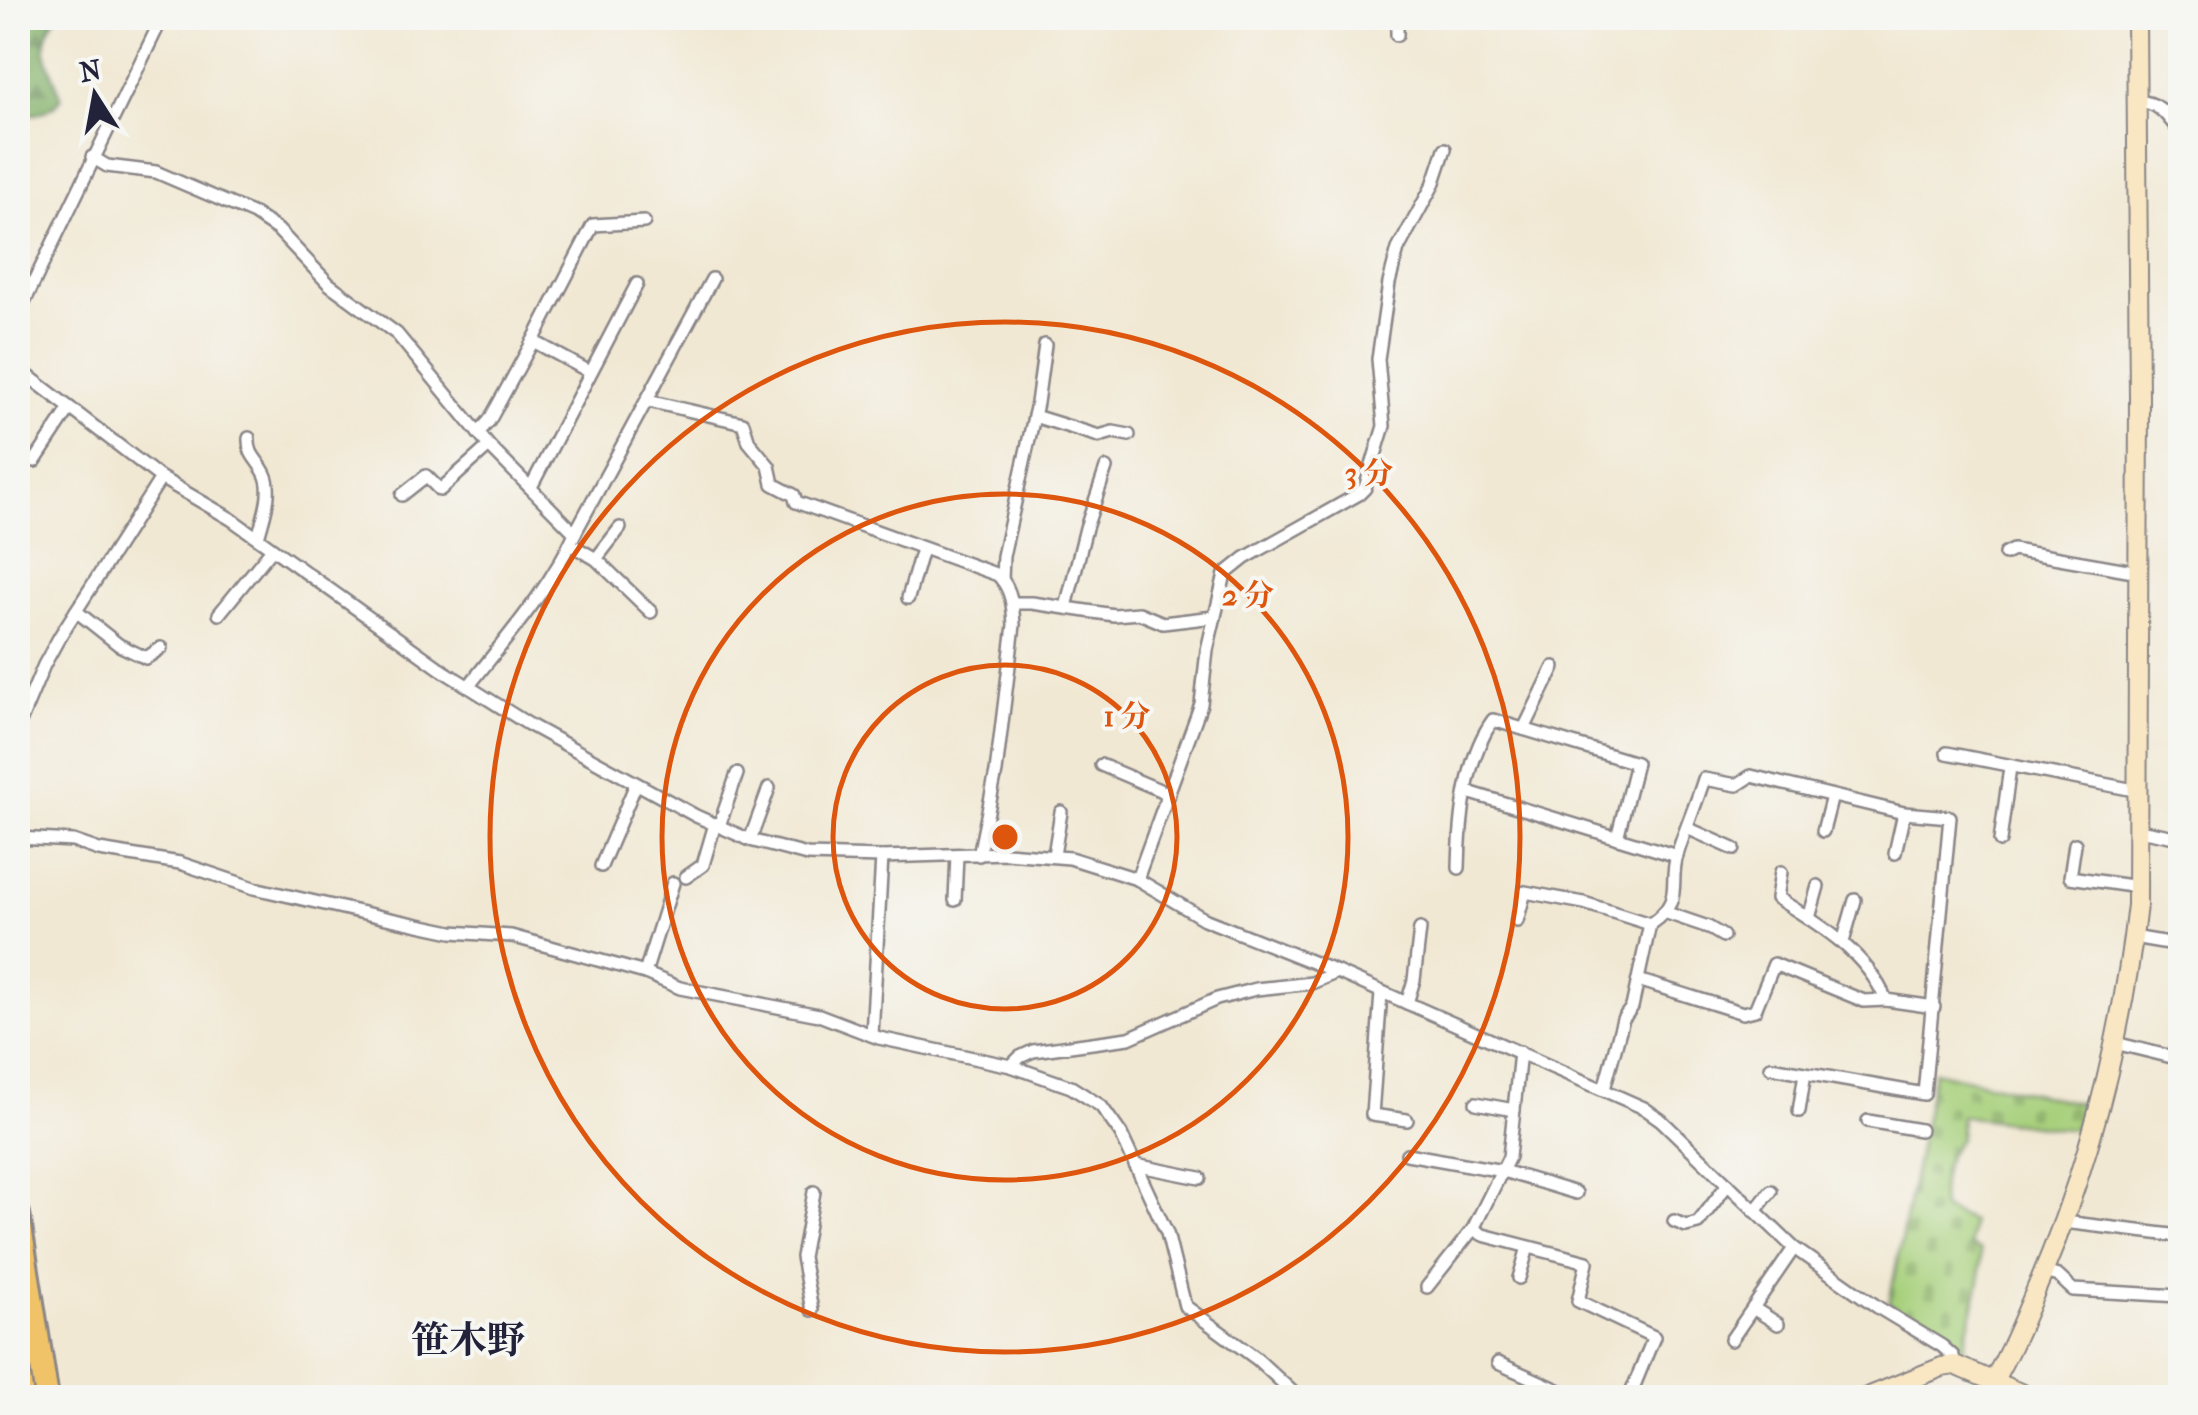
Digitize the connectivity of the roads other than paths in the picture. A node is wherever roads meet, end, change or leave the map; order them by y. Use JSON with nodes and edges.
{"nodes":[{"id":1,"x":162,"y":18,"type":"edge"},
{"id":2,"x":1397,"y":18,"type":"edge"},
{"id":3,"x":2136,"y":18,"type":"edge"},
{"id":4,"x":2155,"y":18,"type":"edge"},
{"id":5,"x":2180,"y":26,"type":"edge"},
{"id":6,"x":1397,"y":34,"type":"dead end"},
{"id":7,"x":2135,"y":102,"type":"junction"},
{"id":8,"x":2180,"y":132,"type":"edge"},
{"id":9,"x":1445,"y":148,"type":"dead end"},
{"id":10,"x":92,"y":158,"type":"junction"},
{"id":11,"x":644,"y":222,"type":"dead end"},
{"id":12,"x":712,"y":279,"type":"dead end"},
{"id":13,"x":636,"y":284,"type":"dead end"},
{"id":14,"x":18,"y":315,"type":"edge"},
{"id":15,"x":534,"y":340,"type":"junction"},
{"id":16,"x":1044,"y":344,"type":"dead end"},
{"id":17,"x":18,"y":368,"type":"edge"},
{"id":18,"x":590,"y":372,"type":"junction"},
{"id":19,"x":648,"y":401,"type":"junction"},
{"id":20,"x":70,"y":408,"type":"junction"},
{"id":21,"x":1034,"y":416,"type":"junction"},
{"id":22,"x":478,"y":433,"type":"junction"},
{"id":23,"x":1129,"y":434,"type":"dead end"},
{"id":24,"x":249,"y":438,"type":"dead end"},
{"id":25,"x":489,"y":446,"type":"junction"},
{"id":26,"x":35,"y":461,"type":"dead end"},
{"id":27,"x":1106,"y":468,"type":"dead end"},
{"id":28,"x":162,"y":478,"type":"junction"},
{"id":29,"x":531,"y":487,"type":"junction"},
{"id":30,"x":402,"y":495,"type":"dead end"},
{"id":31,"x":620,"y":528,"type":"dead end"},
{"id":32,"x":258,"y":538,"type":"junction"},
{"id":33,"x":573,"y":538,"type":"junction"},
{"id":34,"x":272,"y":548,"type":"junction"},
{"id":35,"x":922,"y":550,"type":"junction"},
{"id":36,"x":2005,"y":554,"type":"dead end"},
{"id":37,"x":596,"y":560,"type":"junction"},
{"id":38,"x":2139,"y":572,"type":"junction"},
{"id":39,"x":1002,"y":580,"type":"junction"},
{"id":40,"x":908,"y":598,"type":"dead end"},
{"id":41,"x":1013,"y":603,"type":"junction"},
{"id":42,"x":1066,"y":607,"type":"junction"},
{"id":43,"x":76,"y":610,"type":"junction"},
{"id":44,"x":651,"y":612,"type":"dead end"},
{"id":45,"x":219,"y":614,"type":"dead end"},
{"id":46,"x":1214,"y":617,"type":"junction"},
{"id":47,"x":161,"y":648,"type":"dead end"},
{"id":48,"x":1554,"y":667,"type":"dead end"},
{"id":49,"x":468,"y":687,"type":"junction"},
{"id":50,"x":18,"y":727,"type":"edge"},
{"id":51,"x":1524,"y":730,"type":"junction"},
{"id":52,"x":1947,"y":753,"type":"dead end"},
{"id":53,"x":1100,"y":765,"type":"dead end"},
{"id":54,"x":2010,"y":768,"type":"junction"},
{"id":55,"x":736,"y":774,"type":"dead end"},
{"id":56,"x":636,"y":784,"type":"junction"},
{"id":57,"x":769,"y":788,"type":"dead end"},
{"id":58,"x":2139,"y":791,"type":"junction"},
{"id":59,"x":1468,"y":792,"type":"junction"},
{"id":60,"x":1169,"y":794,"type":"junction"},
{"id":61,"x":1832,"y":796,"type":"junction"},
{"id":62,"x":1061,"y":812,"type":"dead end"},
{"id":63,"x":1904,"y":813,"type":"junction"},
{"id":64,"x":717,"y":825,"type":"junction"},
{"id":65,"x":1686,"y":828,"type":"junction"},
{"id":66,"x":2140,"y":830,"type":"junction"},
{"id":67,"x":1823,"y":831,"type":"dead end"},
{"id":68,"x":18,"y":838,"type":"edge"},
{"id":69,"x":1617,"y":838,"type":"junction"},
{"id":70,"x":2180,"y":838,"type":"edge"},
{"id":71,"x":750,"y":840,"type":"junction"},
{"id":72,"x":2000,"y":840,"type":"dead end"},
{"id":73,"x":2075,"y":844,"type":"dead end"},
{"id":74,"x":1734,"y":849,"type":"dead end"},
{"id":75,"x":1895,"y":853,"type":"dead end"},
{"id":76,"x":956,"y":855,"type":"junction"},
{"id":77,"x":978,"y":855,"type":"junction"},
{"id":78,"x":1054,"y":855,"type":"junction"},
{"id":79,"x":1677,"y":856,"type":"junction"},
{"id":80,"x":882,"y":857,"type":"junction"},
{"id":81,"x":601,"y":866,"type":"dead end"},
{"id":82,"x":1459,"y":868,"type":"dead end"},
{"id":83,"x":1782,"y":872,"type":"dead end"},
{"id":84,"x":686,"y":878,"type":"dead end"},
{"id":85,"x":1137,"y":880,"type":"junction"},
{"id":86,"x":673,"y":882,"type":"dead end"},
{"id":87,"x":1818,"y":886,"type":"dead end"},
{"id":88,"x":2138,"y":887,"type":"junction"},
{"id":89,"x":955,"y":900,"type":"dead end"},
{"id":90,"x":1855,"y":900,"type":"dead end"},
{"id":91,"x":1664,"y":912,"type":"junction"},
{"id":92,"x":1809,"y":918,"type":"junction"},
{"id":93,"x":1516,"y":921,"type":"dead end"},
{"id":94,"x":1650,"y":924,"type":"junction"},
{"id":95,"x":1420,"y":929,"type":"dead end"},
{"id":96,"x":1723,"y":936,"type":"dead end"},
{"id":97,"x":2134,"y":936,"type":"junction"},
{"id":98,"x":1843,"y":942,"type":"junction"},
{"id":99,"x":2180,"y":945,"type":"edge"},
{"id":100,"x":1337,"y":972,"type":"junction"},
{"id":101,"x":645,"y":973,"type":"junction"},
{"id":102,"x":1638,"y":980,"type":"junction"},
{"id":103,"x":1381,"y":993,"type":"junction"},
{"id":104,"x":1886,"y":1000,"type":"junction"},
{"id":105,"x":1407,"y":1004,"type":"junction"},
{"id":106,"x":1934,"y":1006,"type":"junction"},
{"id":107,"x":872,"y":1035,"type":"junction"},
{"id":108,"x":2115,"y":1043,"type":"junction"},
{"id":109,"x":1520,"y":1052,"type":"junction"},
{"id":110,"x":2180,"y":1059,"type":"edge"},
{"id":111,"x":1011,"y":1066,"type":"junction"},
{"id":112,"x":1770,"y":1067,"type":"dead end"},
{"id":113,"x":1806,"y":1073,"type":"junction"},
{"id":114,"x":1604,"y":1089,"type":"junction"},
{"id":115,"x":1476,"y":1104,"type":"dead end"},
{"id":116,"x":1514,"y":1110,"type":"junction"},
{"id":117,"x":1799,"y":1111,"type":"dead end"},
{"id":118,"x":1407,"y":1120,"type":"dead end"},
{"id":119,"x":1868,"y":1122,"type":"dead end"},
{"id":120,"x":1920,"y":1130,"type":"dead end"},
{"id":121,"x":1406,"y":1154,"type":"dead end"},
{"id":122,"x":1135,"y":1165,"type":"junction"},
{"id":123,"x":1503,"y":1170,"type":"junction"},
{"id":124,"x":1200,"y":1178,"type":"dead end"},
{"id":125,"x":1728,"y":1184,"type":"junction"},
{"id":126,"x":1770,"y":1191,"type":"dead end"},
{"id":127,"x":814,"y":1192,"type":"dead end"},
{"id":128,"x":1576,"y":1193,"type":"dead end"},
{"id":129,"x":1755,"y":1211,"type":"junction"},
{"id":130,"x":18,"y":1214,"type":"edge"},
{"id":131,"x":1674,"y":1221,"type":"dead end"},
{"id":132,"x":2064,"y":1222,"type":"junction"},
{"id":133,"x":1474,"y":1229,"type":"junction"},
{"id":134,"x":2180,"y":1236,"type":"edge"},
{"id":135,"x":1528,"y":1246,"type":"junction"},
{"id":136,"x":1794,"y":1248,"type":"junction"},
{"id":137,"x":2044,"y":1272,"type":"junction"},
{"id":138,"x":1519,"y":1278,"type":"dead end"},
{"id":139,"x":1427,"y":1286,"type":"dead end"},
{"id":140,"x":2180,"y":1296,"type":"edge"},
{"id":141,"x":1753,"y":1308,"type":"junction"},
{"id":142,"x":812,"y":1310,"type":"dead end"},
{"id":143,"x":1778,"y":1324,"type":"dead end"},
{"id":144,"x":1731,"y":1340,"type":"dead end"},
{"id":145,"x":1498,"y":1363,"type":"dead end"},
{"id":146,"x":1955,"y":1366,"type":"junction"},
{"id":147,"x":18,"y":1370,"type":"edge"},
{"id":148,"x":1989,"y":1389,"type":"edge"},
{"id":149,"x":1896,"y":1391,"type":"edge"},
{"id":150,"x":22,"y":1398,"type":"edge"},
{"id":151,"x":47,"y":1398,"type":"edge"},
{"id":152,"x":1299,"y":1398,"type":"edge"},
{"id":153,"x":1576,"y":1398,"type":"edge"},
{"id":154,"x":1629,"y":1398,"type":"edge"},
{"id":155,"x":1865,"y":1398,"type":"edge"},
{"id":156,"x":2032,"y":1398,"type":"edge"}],
"edges":[{"from":1,"to":10,"type":"street"},
{"from":2,"to":6,"type":"street"},
{"from":3,"to":7,"type":"street"},
{"from":4,"to":5,"type":"street"},
{"from":7,"to":8,"type":"street"},
{"from":7,"to":38,"type":"street"},
{"from":9,"to":46,"type":"street"},
{"from":10,"to":14,"type":"street"},
{"from":10,"to":22,"type":"street"},
{"from":11,"to":15,"type":"street"},
{"from":12,"to":19,"type":"street"},
{"from":13,"to":18,"type":"street"},
{"from":15,"to":18,"type":"street"},
{"from":15,"to":22,"type":"street"},
{"from":16,"to":21,"type":"street"},
{"from":17,"to":20,"type":"street"},
{"from":18,"to":29,"type":"street"},
{"from":19,"to":33,"type":"street"},
{"from":19,"to":35,"type":"street"},
{"from":20,"to":26,"type":"street"},
{"from":20,"to":28,"type":"street"},
{"from":21,"to":23,"type":"street"},
{"from":21,"to":39,"type":"street"},
{"from":22,"to":25,"type":"street"},
{"from":24,"to":32,"type":"street"},
{"from":25,"to":29,"type":"street"},
{"from":25,"to":30,"type":"street"},
{"from":27,"to":42,"type":"street"},
{"from":28,"to":32,"type":"street"},
{"from":28,"to":43,"type":"street"},
{"from":29,"to":33,"type":"street"},
{"from":31,"to":37,"type":"street"},
{"from":32,"to":34,"type":"street"},
{"from":33,"to":37,"type":"street"},
{"from":33,"to":49,"type":"street"},
{"from":34,"to":45,"type":"street"},
{"from":34,"to":49,"type":"street"},
{"from":35,"to":39,"type":"street"},
{"from":35,"to":40,"type":"street"},
{"from":36,"to":38,"type":"street"},
{"from":37,"to":44,"type":"street"},
{"from":38,"to":58,"type":"street"},
{"from":39,"to":41,"type":"street"},
{"from":41,"to":42,"type":"street"},
{"from":41,"to":77,"type":"street"},
{"from":42,"to":46,"type":"street"},
{"from":43,"to":47,"type":"street"},
{"from":43,"to":50,"type":"street"},
{"from":46,"to":60,"type":"street"},
{"from":48,"to":51,"type":"street"},
{"from":49,"to":56,"type":"street"},
{"from":51,"to":59,"type":"street"},
{"from":51,"to":69,"type":"street"},
{"from":52,"to":54,"type":"street"},
{"from":53,"to":60,"type":"street"},
{"from":54,"to":58,"type":"street"},
{"from":54,"to":72,"type":"street"},
{"from":55,"to":64,"type":"street"},
{"from":56,"to":64,"type":"street"},
{"from":56,"to":81,"type":"street"},
{"from":57,"to":71,"type":"street"},
{"from":58,"to":66,"type":"street"},
{"from":59,"to":69,"type":"street"},
{"from":59,"to":82,"type":"street"},
{"from":60,"to":85,"type":"street"},
{"from":61,"to":63,"type":"street"},
{"from":61,"to":65,"type":"street"},
{"from":61,"to":67,"type":"street"},
{"from":62,"to":78,"type":"street"},
{"from":63,"to":75,"type":"street"},
{"from":63,"to":106,"type":"street"},
{"from":64,"to":71,"type":"street"},
{"from":64,"to":84,"type":"street"},
{"from":65,"to":74,"type":"street"},
{"from":65,"to":79,"type":"street"},
{"from":66,"to":70,"type":"street"},
{"from":66,"to":88,"type":"street"},
{"from":68,"to":101,"type":"street"},
{"from":69,"to":79,"type":"street"},
{"from":71,"to":80,"type":"street"},
{"from":73,"to":88,"type":"street"},
{"from":76,"to":77,"type":"street"},
{"from":76,"to":80,"type":"street"},
{"from":76,"to":89,"type":"street"},
{"from":77,"to":78,"type":"street"},
{"from":78,"to":85,"type":"street"},
{"from":79,"to":91,"type":"street"},
{"from":80,"to":107,"type":"street"},
{"from":83,"to":92,"type":"street"},
{"from":85,"to":100,"type":"street"},
{"from":86,"to":101,"type":"street"},
{"from":87,"to":92,"type":"street"},
{"from":88,"to":97,"type":"street"},
{"from":90,"to":98,"type":"street"},
{"from":91,"to":94,"type":"street"},
{"from":91,"to":96,"type":"street"},
{"from":92,"to":98,"type":"street"},
{"from":93,"to":94,"type":"street"},
{"from":94,"to":102,"type":"street"},
{"from":95,"to":105,"type":"street"},
{"from":97,"to":99,"type":"street"},
{"from":97,"to":108,"type":"street"},
{"from":98,"to":104,"type":"street"},
{"from":100,"to":103,"type":"street"},
{"from":100,"to":111,"type":"street"},
{"from":101,"to":107,"type":"street"},
{"from":102,"to":104,"type":"street"},
{"from":102,"to":114,"type":"street"},
{"from":103,"to":105,"type":"street"},
{"from":103,"to":118,"type":"street"},
{"from":104,"to":106,"type":"street"},
{"from":105,"to":109,"type":"street"},
{"from":106,"to":113,"type":"street"},
{"from":107,"to":111,"type":"street"},
{"from":108,"to":110,"type":"street"},
{"from":108,"to":132,"type":"street"},
{"from":109,"to":114,"type":"street"},
{"from":109,"to":116,"type":"street"},
{"from":111,"to":122,"type":"street"},
{"from":112,"to":113,"type":"street"},
{"from":113,"to":117,"type":"street"},
{"from":114,"to":125,"type":"street"},
{"from":115,"to":116,"type":"street"},
{"from":116,"to":123,"type":"street"},
{"from":119,"to":120,"type":"street"},
{"from":121,"to":123,"type":"street"},
{"from":122,"to":124,"type":"street"},
{"from":122,"to":152,"type":"street"},
{"from":123,"to":128,"type":"street"},
{"from":123,"to":133,"type":"street"},
{"from":125,"to":129,"type":"street"},
{"from":125,"to":131,"type":"street"},
{"from":126,"to":129,"type":"street"},
{"from":127,"to":142,"type":"street"},
{"from":129,"to":136,"type":"street"},
{"from":130,"to":151,"type":"highway"},
{"from":132,"to":134,"type":"street"},
{"from":132,"to":137,"type":"street"},
{"from":133,"to":135,"type":"street"},
{"from":133,"to":139,"type":"street"},
{"from":135,"to":138,"type":"street"},
{"from":135,"to":154,"type":"street"},
{"from":136,"to":141,"type":"street"},
{"from":136,"to":146,"type":"street"},
{"from":137,"to":140,"type":"street"},
{"from":137,"to":148,"type":"street"},
{"from":141,"to":143,"type":"street"},
{"from":141,"to":144,"type":"street"},
{"from":145,"to":153,"type":"street"},
{"from":146,"to":148,"type":"street"},
{"from":146,"to":149,"type":"street"},
{"from":147,"to":150,"type":"highway"},
{"from":148,"to":156,"type":"street"},
{"from":149,"to":155,"type":"street"}]}
